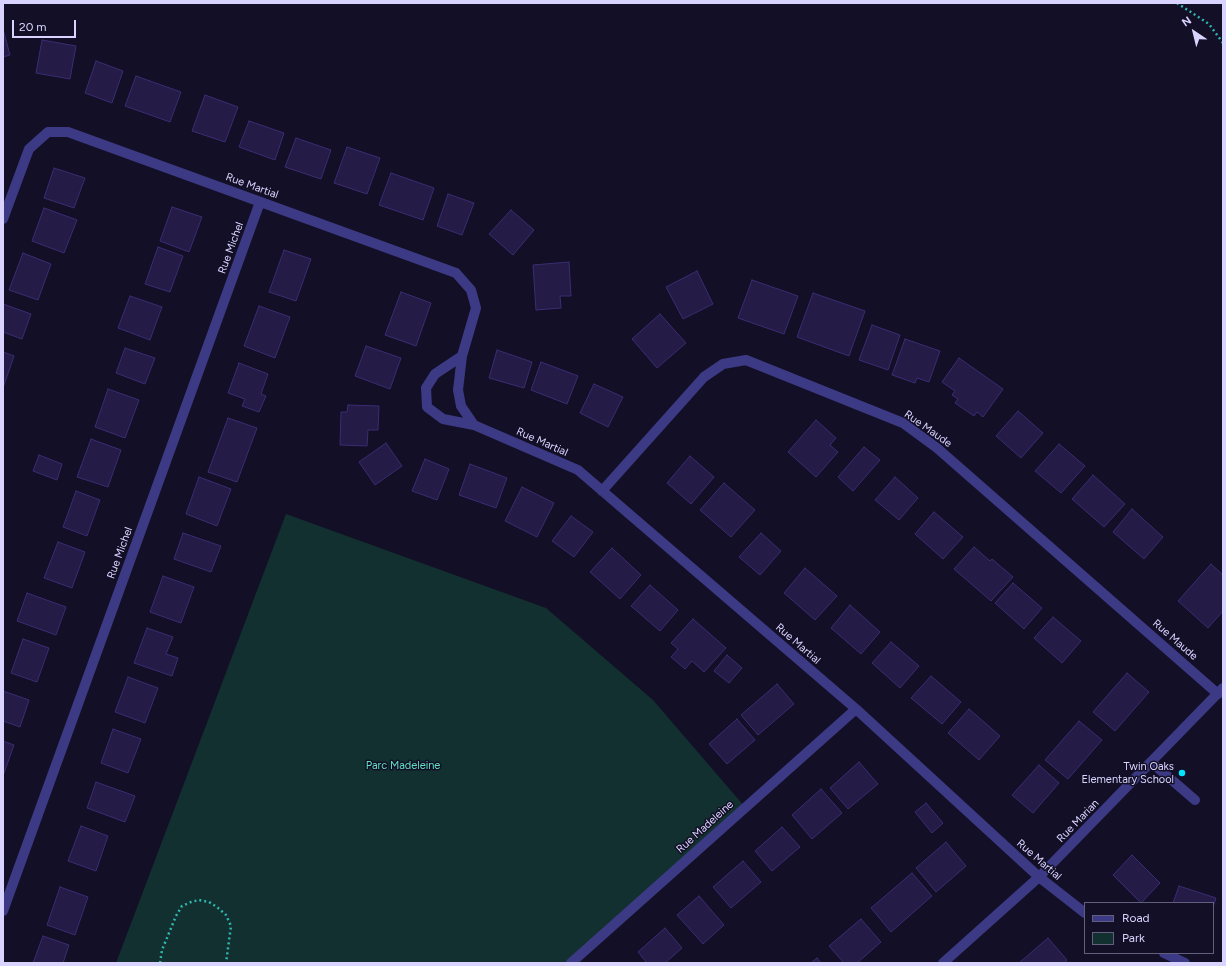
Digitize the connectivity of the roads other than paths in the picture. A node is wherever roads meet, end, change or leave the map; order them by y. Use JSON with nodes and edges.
{"nodes":[{"id":1,"x":260,"y":202,"type":"junction"},
{"id":2,"x":3,"y":219,"type":"edge"},
{"id":3,"x":462,"y":356,"type":"junction"},
{"id":4,"x":474,"y":425,"type":"junction"},
{"id":5,"x":602,"y":491,"type":"junction"},
{"id":6,"x":1221,"y":691,"type":"edge"},
{"id":7,"x":856,"y":709,"type":"junction"},
{"id":8,"x":1151,"y":762,"type":"junction"},
{"id":9,"x":1195,"y":800,"type":"dead end"},
{"id":10,"x":1039,"y":877,"type":"junction"},
{"id":11,"x":3,"y":912,"type":"edge"},
{"id":12,"x":1084,"y":912,"type":"edge"},
{"id":13,"x":1166,"y":954,"type":"edge"},
{"id":14,"x":570,"y":963,"type":"edge"},
{"id":15,"x":943,"y":963,"type":"edge"},
{"id":16,"x":1185,"y":963,"type":"edge"}],
"edges":[{"from":1,"to":2,"type":"street","name":"Rue Martial"},
{"from":1,"to":3,"type":"street","name":"Rue Martial"},
{"from":1,"to":11,"type":"street","name":"Rue Michel"},
{"from":3,"to":4,"type":"street","name":"Rue Martial"},
{"from":3,"to":4,"type":"street","name":"Rue Martial"},
{"from":4,"to":5,"type":"street","name":"Rue Martial"},
{"from":5,"to":6,"type":"street","name":"Rue Maude"},
{"from":5,"to":7,"type":"street","name":"Rue Martial"},
{"from":6,"to":8,"type":"street","name":"Rue Marian"},
{"from":7,"to":10,"type":"street","name":"Rue Martial"},
{"from":7,"to":14,"type":"street","name":"Rue Madeleine"},
{"from":8,"to":9,"type":"street"},
{"from":8,"to":10,"type":"street","name":"Rue Marian"},
{"from":10,"to":12,"type":"street","name":"Rue Martial"},
{"from":10,"to":15,"type":"street","name":"Rue Marian"},
{"from":13,"to":16,"type":"street"}]}
